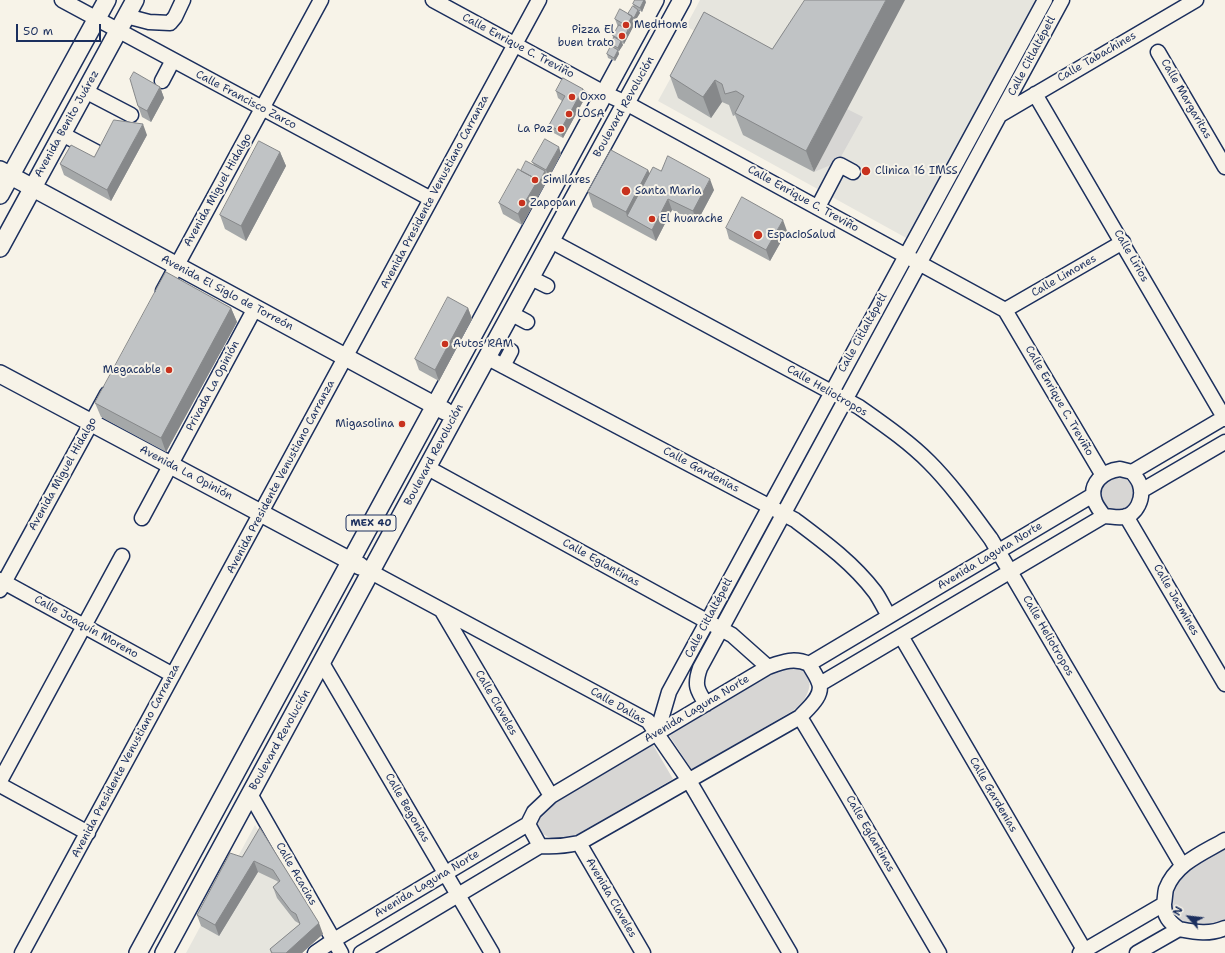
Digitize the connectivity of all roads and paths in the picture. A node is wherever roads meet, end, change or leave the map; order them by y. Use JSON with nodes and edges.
{"nodes":[{"id":1,"x":62,"y":0,"type":"edge"},
{"id":2,"x":107,"y":0,"type":"edge"},
{"id":3,"x":135,"y":0,"type":"edge"},
{"id":4,"x":183,"y":0,"type":"edge"},
{"id":5,"x":321,"y":0,"type":"edge"},
{"id":6,"x":433,"y":0,"type":"edge"},
{"id":7,"x":539,"y":0,"type":"edge"},
{"id":8,"x":656,"y":0,"type":"edge"},
{"id":9,"x":682,"y":0,"type":"edge"},
{"id":10,"x":1045,"y":0,"type":"edge"},
{"id":11,"x":1062,"y":0,"type":"edge"},
{"id":12,"x":1196,"y":0,"type":"edge"},
{"id":13,"x":96,"y":19,"type":"junction"},
{"id":14,"x":122,"y":24,"type":"junction"},
{"id":15,"x":515,"y":45,"type":"junction"},
{"id":16,"x":1158,"y":52,"type":"dead end"},
{"id":17,"x":174,"y":60,"type":"junction"},
{"id":18,"x":162,"y":81,"type":"dead end"},
{"id":19,"x":86,"y":91,"type":"junction"},
{"id":20,"x":606,"y":94,"type":"junction"},
{"id":21,"x":1035,"y":94,"type":"junction"},
{"id":22,"x":626,"y":103,"type":"junction"},
{"id":23,"x":262,"y":108,"type":"junction"},
{"id":24,"x":131,"y":115,"type":"dead end"},
{"id":25,"x":1000,"y":115,"type":"junction"},
{"id":26,"x":62,"y":134,"type":"junction"},
{"id":27,"x":100,"y":154,"type":"edge"},
{"id":28,"x":1225,"y":167,"type":"edge"},
{"id":29,"x":853,"y":172,"type":"dead end"},
{"id":30,"x":5,"y":173,"type":"edge"},
{"id":31,"x":33,"y":188,"type":"junction"},
{"id":32,"x":0,"y":196,"type":"edge"},
{"id":33,"x":431,"y":199,"type":"junction"},
{"id":34,"x":818,"y":207,"type":"junction"},
{"id":35,"x":551,"y":241,"type":"junction"},
{"id":36,"x":1122,"y":242,"type":"junction"},
{"id":37,"x":0,"y":248,"type":"edge"},
{"id":38,"x":906,"y":255,"type":"junction"},
{"id":39,"x":920,"y":263,"type":"junction"},
{"id":40,"x":177,"y":266,"type":"junction"},
{"id":41,"x":531,"y":278,"type":"junction"},
{"id":42,"x":547,"y":286,"type":"dead end"},
{"id":43,"x":158,"y":300,"type":"edge"},
{"id":44,"x":255,"y":308,"type":"junction"},
{"id":45,"x":1005,"y":310,"type":"junction"},
{"id":46,"x":512,"y":314,"type":"junction"},
{"id":47,"x":527,"y":322,"type":"dead end"},
{"id":48,"x":512,"y":351,"type":"dead end"},
{"id":49,"x":346,"y":357,"type":"junction"},
{"id":50,"x":488,"y":358,"type":"junction"},
{"id":51,"x":503,"y":366,"type":"junction"},
{"id":52,"x":0,"y":374,"type":"edge"},
{"id":53,"x":113,"y":382,"type":"edge"},
{"id":54,"x":832,"y":391,"type":"junction"},
{"id":55,"x":846,"y":399,"type":"junction"},
{"id":56,"x":435,"y":406,"type":"junction"},
{"id":57,"x":455,"y":416,"type":"junction"},
{"id":58,"x":1225,"y":418,"type":"edge"},
{"id":59,"x":91,"y":423,"type":"junction"},
{"id":60,"x":1225,"y":442,"type":"edge"},
{"id":61,"x":170,"y":465,"type":"junction"},
{"id":62,"x":428,"y":468,"type":"junction"},
{"id":63,"x":1132,"y":472,"type":"junction"},
{"id":64,"x":1102,"y":474,"type":"junction"},
{"id":65,"x":1141,"y":491,"type":"junction"},
{"id":66,"x":1093,"y":495,"type":"junction"},
{"id":67,"x":769,"y":506,"type":"junction"},
{"id":68,"x":261,"y":513,"type":"junction"},
{"id":69,"x":784,"y":514,"type":"junction"},
{"id":70,"x":1104,"y":516,"type":"junction"},
{"id":71,"x":1126,"y":516,"type":"junction"},
{"id":72,"x":142,"y":518,"type":"dead end"},
{"id":73,"x":998,"y":551,"type":"junction"},
{"id":74,"x":122,"y":556,"type":"dead end"},
{"id":75,"x":351,"y":561,"type":"junction"},
{"id":76,"x":1010,"y":571,"type":"junction"},
{"id":77,"x":371,"y":572,"type":"junction"},
{"id":78,"x":1,"y":584,"type":"edge"},
{"id":79,"x":442,"y":610,"type":"junction"},
{"id":80,"x":889,"y":616,"type":"junction"},
{"id":81,"x":706,"y":621,"type":"junction"},
{"id":82,"x":84,"y":626,"type":"junction"},
{"id":83,"x":721,"y":629,"type":"junction"},
{"id":84,"x":901,"y":636,"type":"junction"},
{"id":85,"x":322,"y":663,"type":"junction"},
{"id":86,"x":809,"y":664,"type":"junction"},
{"id":87,"x":768,"y":667,"type":"junction"},
{"id":88,"x":173,"y":675,"type":"junction"},
{"id":89,"x":820,"y":684,"type":"junction"},
{"id":90,"x":1225,"y":684,"type":"edge"},
{"id":91,"x":706,"y":704,"type":"junction"},
{"id":92,"x":800,"y":717,"type":"junction"},
{"id":93,"x":657,"y":733,"type":"junction"},
{"id":94,"x":688,"y":779,"type":"junction"},
{"id":95,"x":0,"y":781,"type":"edge"},
{"id":96,"x":0,"y":785,"type":"edge"},
{"id":97,"x":250,"y":794,"type":"junction"},
{"id":98,"x":551,"y":796,"type":"junction"},
{"id":99,"x":528,"y":824,"type":"junction"},
{"id":100,"x":88,"y":833,"type":"junction"},
{"id":101,"x":1225,"y":840,"type":"edge"},
{"id":102,"x":578,"y":842,"type":"junction"},
{"id":103,"x":540,"y":846,"type":"junction"},
{"id":104,"x":1182,"y":865,"type":"junction"},
{"id":105,"x":445,"y":873,"type":"junction"},
{"id":106,"x":458,"y":895,"type":"junction"},
{"id":107,"x":1164,"y":904,"type":"junction"},
{"id":108,"x":1178,"y":929,"type":"junction"},
{"id":109,"x":1224,"y":932,"type":"edge"},
{"id":110,"x":334,"y":940,"type":"junction"},
{"id":111,"x":1083,"y":952,"type":"edge"},
{"id":112,"x":22,"y":953,"type":"edge"},
{"id":113,"x":138,"y":953,"type":"edge"},
{"id":114,"x":164,"y":953,"type":"edge"},
{"id":115,"x":315,"y":953,"type":"edge"},
{"id":116,"x":341,"y":953,"type":"edge"},
{"id":117,"x":361,"y":953,"type":"edge"},
{"id":118,"x":492,"y":953,"type":"edge"},
{"id":119,"x":643,"y":953,"type":"edge"},
{"id":120,"x":790,"y":953,"type":"edge"},
{"id":121,"x":939,"y":953,"type":"edge"},
{"id":122,"x":1137,"y":953,"type":"edge"}],
"edges":[{"from":1,"to":13,"type":"street","name":"Calle Francisco Zarco"},
{"from":2,"to":13,"type":"main road"},
{"from":3,"to":14,"type":"main road","name":"Avenida Benito Juárez"},
{"from":4,"to":14,"type":"street"},
{"from":5,"to":23,"type":"street","name":"Avenida Miguel Hidalgo"},
{"from":6,"to":15,"type":"street","name":"Calle Enrique C. Treviño"},
{"from":7,"to":15,"type":"street","name":"Avenida Presidente Venustiano Carranza"},
{"from":8,"to":20,"type":"main road","number":"MEX 40"},
{"from":9,"to":22,"type":"main road","name":"Boulevard Revolución","number":"MEX 40"},
{"from":10,"to":38,"type":"street","name":"Calle Citlaltépetl"},
{"from":11,"to":25,"type":"street","name":"Calle Citlaltépetl"},
{"from":12,"to":21,"type":"street","name":"Calle Tabachines"},
{"from":13,"to":14,"type":"street","name":"Calle Francisco Zarco"},
{"from":13,"to":30,"type":"main road"},
{"from":14,"to":17,"type":"street","name":"Calle Francisco Zarco"},
{"from":14,"to":19,"type":"main road","name":"Avenida Benito Juárez"},
{"from":15,"to":20,"type":"street","name":"Calle Enrique C. Treviño"},
{"from":15,"to":33,"type":"street","name":"Avenida Presidente Venustiano Carranza"},
{"from":16,"to":28,"type":"street","name":"Calle Margaritas"},
{"from":17,"to":18,"type":"street"},
{"from":17,"to":23,"type":"street","name":"Calle Francisco Zarco"},
{"from":19,"to":24,"type":"street"},
{"from":19,"to":26,"type":"main road","name":"Avenida Benito Juárez"},
{"from":20,"to":22,"type":"street","name":"Calle Enrique C. Treviño"},
{"from":20,"to":56,"type":"main road","number":"MEX 40"},
{"from":21,"to":25,"type":"street","name":"Calle Tabachines"},
{"from":21,"to":36,"type":"street","name":"Calle Lirios"},
{"from":22,"to":34,"type":"street","name":"Calle Enrique C. Treviño"},
{"from":22,"to":35,"type":"main road","name":"Boulevard Revolución","number":"MEX 40"},
{"from":23,"to":33,"type":"street","name":"Calle Francisco Zarco"},
{"from":23,"to":40,"type":"street","name":"Avenida Miguel Hidalgo"},
{"from":25,"to":39,"type":"street","name":"Calle Citlaltépetl"},
{"from":26,"to":27,"type":"street"},
{"from":26,"to":31,"type":"main road","name":"Avenida Benito Juárez"},
{"from":29,"to":34,"type":"street"},
{"from":30,"to":31,"type":"main road","name":"Avenida El Siglo de Torreón"},
{"from":30,"to":32,"type":"main road"},
{"from":31,"to":37,"type":"main road","name":"Avenida Benito Juárez"},
{"from":31,"to":40,"type":"main road","name":"Avenida El Siglo de Torreón"},
{"from":33,"to":49,"type":"street","name":"Avenida Presidente Venustiano Carranza"},
{"from":34,"to":38,"type":"street","name":"Calle Enrique C. Treviño"},
{"from":35,"to":41,"type":"main road","name":"Boulevard Revolución","number":"MEX 40"},
{"from":35,"to":54,"type":"street","name":"Calle Heliotropos"},
{"from":36,"to":45,"type":"street","name":"Calle Limones"},
{"from":36,"to":58,"type":"street","name":"Calle Lirios"},
{"from":38,"to":39,"type":"street","name":"Calle Enrique C. Treviño"},
{"from":38,"to":54,"type":"street","name":"Calle Citlaltépetl"},
{"from":39,"to":45,"type":"street","name":"Calle Enrique C. Treviño"},
{"from":39,"to":55,"type":"street","name":"Calle Citlaltépetl"},
{"from":40,"to":43,"type":"street","name":"Avenida Miguel Hidalgo"},
{"from":40,"to":44,"type":"main road","name":"Avenida El Siglo de Torreón"},
{"from":41,"to":42,"type":"street"},
{"from":41,"to":46,"type":"main road","name":"Boulevard Revolución","number":"MEX 40"},
{"from":44,"to":49,"type":"main road","name":"Avenida El Siglo de Torreón"},
{"from":44,"to":61,"type":"street","name":"Privada La Opinión"},
{"from":45,"to":64,"type":"street","name":"Calle Enrique C. Treviño"},
{"from":46,"to":47,"type":"street"},
{"from":46,"to":50,"type":"main road","name":"Boulevard Revolución","number":"MEX 40"},
{"from":48,"to":51,"type":"street"},
{"from":49,"to":56,"type":"main road","name":"Avenida El Siglo de Torreón"},
{"from":49,"to":68,"type":"street","name":"Avenida Presidente Venustiano Carranza"},
{"from":50,"to":51,"type":"street","name":"Calle Gardenias"},
{"from":50,"to":57,"type":"main road","name":"Boulevard Revolución","number":"MEX 40"},
{"from":51,"to":67,"type":"street","name":"Calle Gardenias"},
{"from":52,"to":59,"type":"main road","name":"Avenida La Opinión"},
{"from":53,"to":59,"type":"street","name":"Avenida Miguel Hidalgo"},
{"from":54,"to":55,"type":"street","name":"Calle Heliotropos"},
{"from":54,"to":67,"type":"street","name":"Calle Citlaltépetl"},
{"from":55,"to":69,"type":"street","name":"Calle Citlaltépetl"},
{"from":55,"to":73,"type":"street","name":"Calle Heliotropos"},
{"from":56,"to":57,"type":"main road","name":"Avenida El Siglo de Torreón"},
{"from":56,"to":75,"type":"main road","number":"MEX 40"},
{"from":57,"to":62,"type":"main road","name":"Boulevard Revolución","number":"MEX 40"},
{"from":58,"to":63,"type":"street"},
{"from":59,"to":61,"type":"main road","name":"Avenida La Opinión"},
{"from":59,"to":78,"type":"street","name":"Avenida Miguel Hidalgo"},
{"from":60,"to":65,"type":"street"},
{"from":61,"to":68,"type":"main road","name":"Avenida La Opinión"},
{"from":61,"to":72,"type":"street","name":"Privada La Opinión"},
{"from":62,"to":77,"type":"main road","name":"Boulevard Revolución","number":"MEX 40"},
{"from":62,"to":81,"type":"street","name":"Calle Eglantinas"},
{"from":63,"to":64,"type":"street"},
{"from":63,"to":65,"type":"street"},
{"from":64,"to":66,"type":"street"},
{"from":65,"to":71,"type":"street"},
{"from":66,"to":70,"type":"street"},
{"from":66,"to":73,"type":"street","name":"Avenida Laguna Norte"},
{"from":67,"to":69,"type":"street","name":"Calle Gardenias"},
{"from":67,"to":81,"type":"street","name":"Calle Citlaltépetl"},
{"from":68,"to":75,"type":"main road","name":"Avenida La Opinión"},
{"from":68,"to":88,"type":"street","name":"Avenida Presidente Venustiano Carranza"},
{"from":69,"to":80,"type":"street","name":"Calle Gardenias"},
{"from":69,"to":83,"type":"street","name":"Calle Citlaltépetl"},
{"from":70,"to":71,"type":"street"},
{"from":70,"to":76,"type":"street"},
{"from":71,"to":90,"type":"street","name":"Calle Jazmines"},
{"from":73,"to":76,"type":"street","name":"Calle Heliotropos"},
{"from":73,"to":80,"type":"street","name":"Avenida Laguna Norte"},
{"from":74,"to":82,"type":"street"},
{"from":75,"to":77,"type":"main road","name":"Avenida La Opinión"},
{"from":75,"to":113,"type":"main road","number":"MEX 40"},
{"from":76,"to":84,"type":"street"},
{"from":76,"to":104,"type":"street","name":"Calle Heliotropos"},
{"from":77,"to":79,"type":"street","name":"Calle Dalias"},
{"from":77,"to":85,"type":"main road","name":"Boulevard Revolución","number":"MEX 40"},
{"from":78,"to":82,"type":"street","name":"Calle Joaquín Moreno"},
{"from":79,"to":93,"type":"street","name":"Calle Dalias"},
{"from":79,"to":98,"type":"street","name":"Calle Claveles"},
{"from":80,"to":86,"type":"street","name":"Avenida Laguna Norte"},
{"from":81,"to":83,"type":"street","name":"Calle Eglantinas"},
{"from":81,"to":93,"type":"street","name":"Calle Citlaltépetl"},
{"from":82,"to":88,"type":"street","name":"Calle Joaquín Moreno"},
{"from":82,"to":95,"type":"street"},
{"from":83,"to":87,"type":"street","name":"Calle Eglantinas"},
{"from":83,"to":91,"type":"street","name":"Calle Citlaltépetl"},
{"from":84,"to":89,"type":"street"},
{"from":84,"to":111,"type":"street","name":"Calle Gardenias"},
{"from":85,"to":97,"type":"main road","name":"Boulevard Revolución","number":"MEX 40"},
{"from":85,"to":105,"type":"street","name":"Calle Begonias"},
{"from":86,"to":87,"type":"street","name":"Avenida Laguna Norte"},
{"from":86,"to":89,"type":"street"},
{"from":87,"to":91,"type":"street","name":"Avenida Laguna Norte"},
{"from":88,"to":100,"type":"street","name":"Avenida Presidente Venustiano Carranza"},
{"from":89,"to":92,"type":"street"},
{"from":91,"to":93,"type":"street","name":"Avenida Laguna Norte"},
{"from":92,"to":94,"type":"street"},
{"from":92,"to":121,"type":"street","name":"Calle Eglantinas"},
{"from":93,"to":94,"type":"street","name":"Calle Dalias"},
{"from":93,"to":98,"type":"street","name":"Avenida Laguna Norte"},
{"from":94,"to":102,"type":"street"},
{"from":94,"to":120,"type":"street","name":"Calle Dalias"},
{"from":96,"to":100,"type":"street"},
{"from":97,"to":110,"type":"street","name":"Calle Acacias"},
{"from":97,"to":114,"type":"main road","name":"Boulevard Revolución","number":"MEX 40"},
{"from":98,"to":99,"type":"street","name":"Avenida Laguna Norte"},
{"from":99,"to":103,"type":"street"},
{"from":99,"to":105,"type":"street","name":"Avenida Laguna Norte"},
{"from":100,"to":112,"type":"street","name":"Avenida Presidente Venustiano Carranza"},
{"from":101,"to":104,"type":"street"},
{"from":102,"to":103,"type":"street"},
{"from":102,"to":119,"type":"street","name":"Avenida Claveles"},
{"from":103,"to":106,"type":"street"},
{"from":104,"to":107,"type":"street"},
{"from":105,"to":106,"type":"street","name":"Calle Begonias"},
{"from":105,"to":110,"type":"street","name":"Avenida Laguna Norte"},
{"from":106,"to":117,"type":"street"},
{"from":106,"to":118,"type":"street","name":"Calle Begonias"},
{"from":107,"to":108,"type":"street"},
{"from":107,"to":111,"type":"street"},
{"from":108,"to":109,"type":"street"},
{"from":108,"to":122,"type":"street"},
{"from":110,"to":115,"type":"street","name":"Avenida Laguna Norte"},
{"from":110,"to":116,"type":"street","name":"Calle Acacias"}]}
